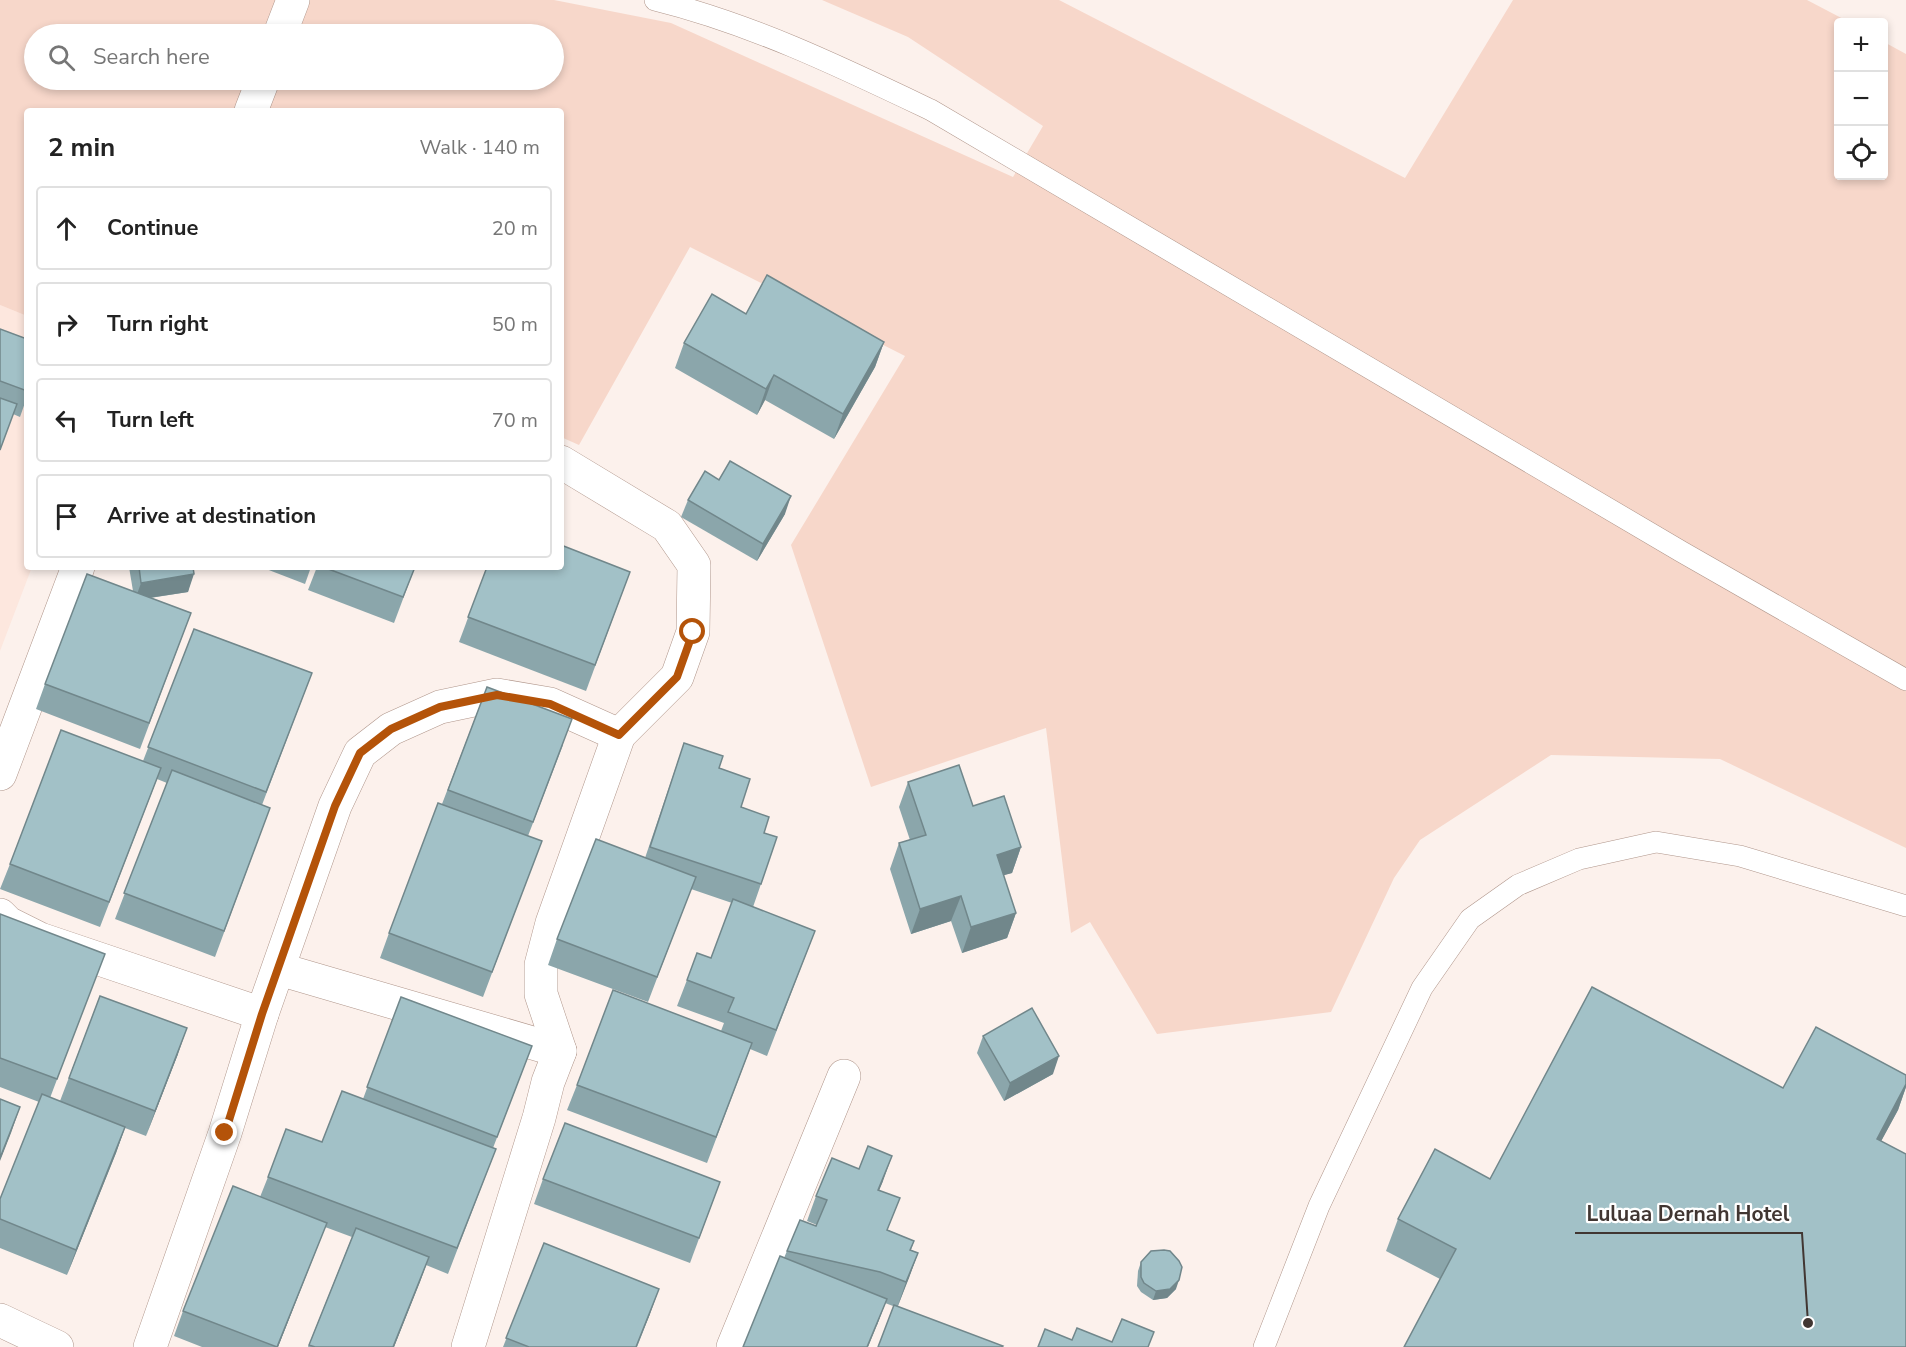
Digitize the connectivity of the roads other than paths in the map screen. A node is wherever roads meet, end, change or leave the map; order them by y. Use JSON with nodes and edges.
{"nodes":[{"id":1,"x":293,"y":0,"type":"edge"},
{"id":2,"x":655,"y":0,"type":"edge"},
{"id":3,"x":284,"y":24,"type":"edge"},
{"id":4,"x":259,"y":90,"type":"edge"},
{"id":5,"x":252,"y":108,"type":"edge"},
{"id":6,"x":564,"y":464,"type":"edge"},
{"id":7,"x":77,"y":570,"type":"edge"},
{"id":8,"x":1906,"y":680,"type":"edge"},
{"id":9,"x":619,"y":735,"type":"junction"},
{"id":10,"x":0,"y":774,"type":"edge"},
{"id":11,"x":1906,"y":906,"type":"edge"},
{"id":12,"x":0,"y":915,"type":"edge"},
{"id":13,"x":279,"y":969,"type":"junction"},
{"id":14,"x":262,"y":1014,"type":"junction"},
{"id":15,"x":560,"y":1051,"type":"junction"},
{"id":16,"x":844,"y":1076,"type":"dead end"},
{"id":17,"x":0,"y":1320,"type":"edge"},
{"id":18,"x":57,"y":1347,"type":"edge"},
{"id":19,"x":150,"y":1347,"type":"edge"},
{"id":20,"x":468,"y":1347,"type":"edge"},
{"id":21,"x":733,"y":1347,"type":"edge"},
{"id":22,"x":1264,"y":1347,"type":"edge"}],
"edges":[{"from":1,"to":3,"type":"street"},
{"from":2,"to":8,"type":"lane"},
{"from":4,"to":5,"type":"street"},
{"from":6,"to":9,"type":"street"},
{"from":7,"to":10,"type":"street"},
{"from":9,"to":13,"type":"street"},
{"from":9,"to":15,"type":"street"},
{"from":11,"to":22,"type":"lane"},
{"from":12,"to":14,"type":"street"},
{"from":13,"to":14,"type":"street"},
{"from":13,"to":15,"type":"street"},
{"from":14,"to":19,"type":"street"},
{"from":15,"to":20,"type":"street"},
{"from":16,"to":21,"type":"street"},
{"from":17,"to":18,"type":"street"}]}
